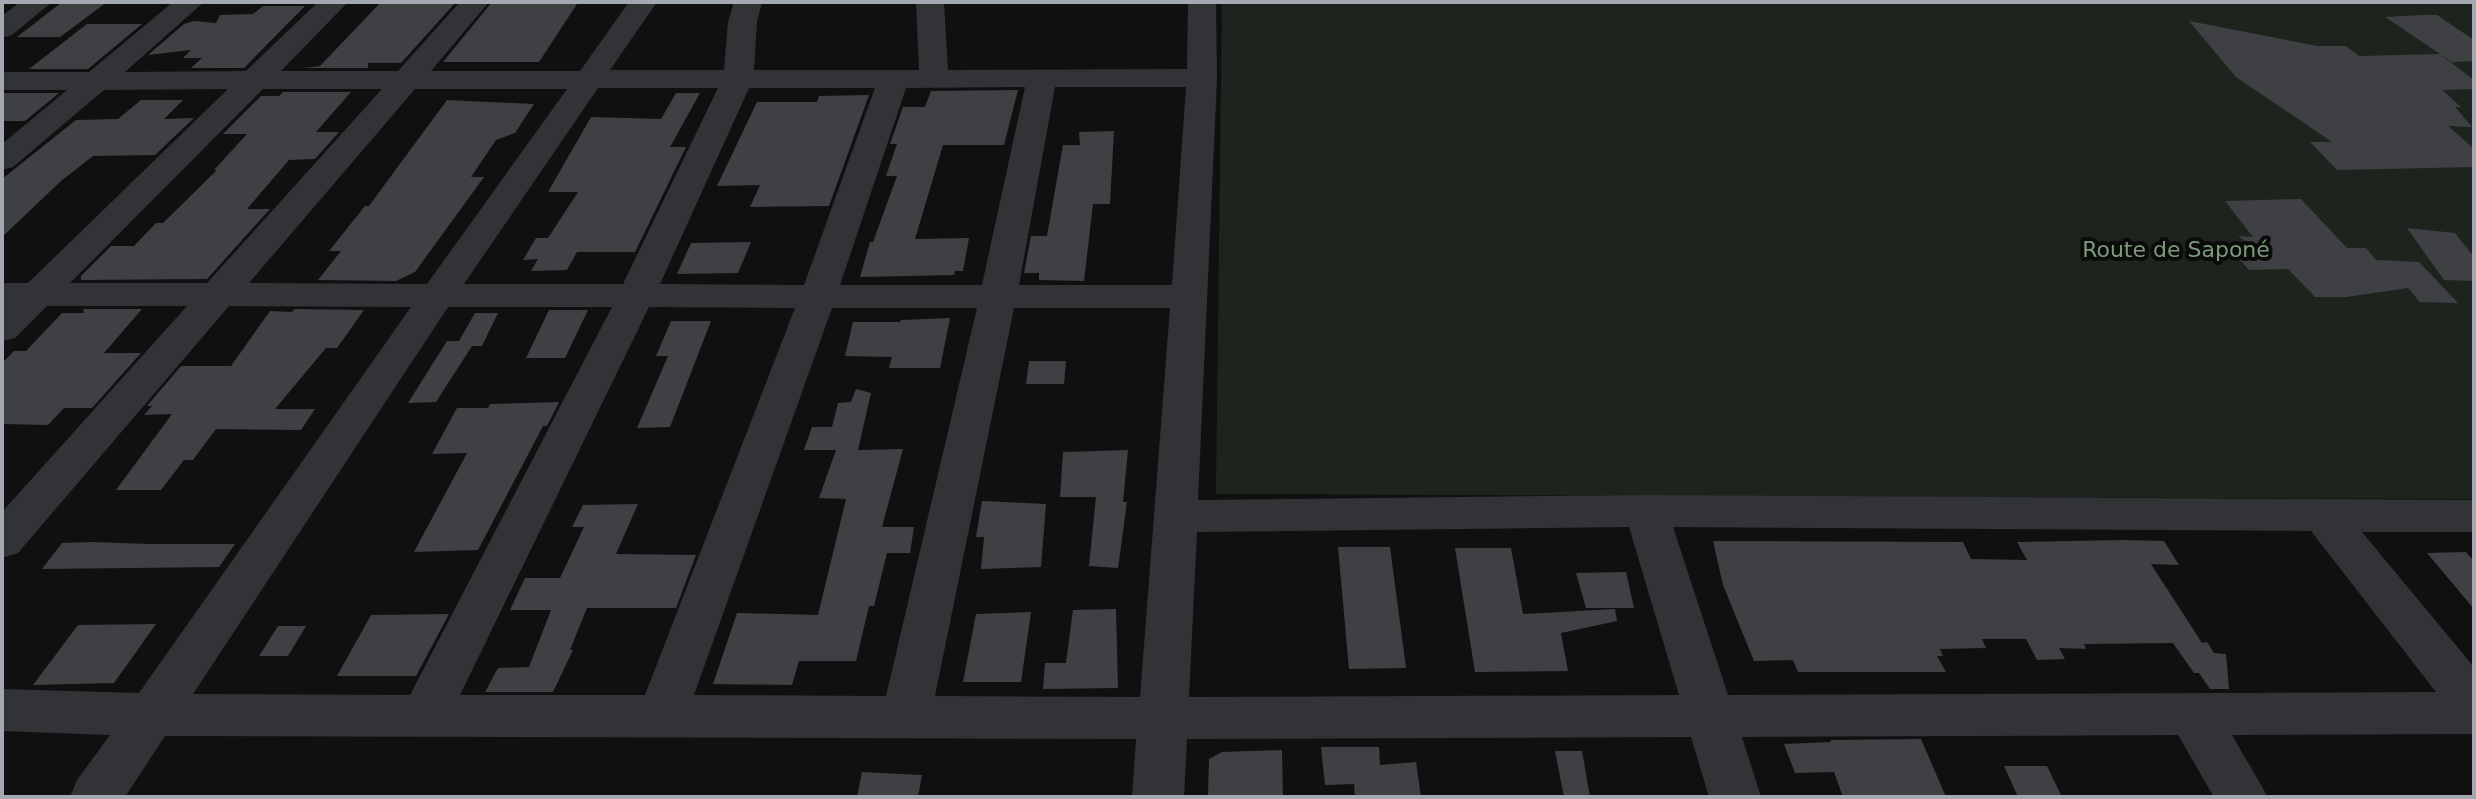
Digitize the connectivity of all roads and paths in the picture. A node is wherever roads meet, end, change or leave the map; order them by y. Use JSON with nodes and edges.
{"nodes":[{"id":1,"x":38,"y":2,"type":"edge"},
{"id":2,"x":190,"y":2,"type":"edge"},
{"id":3,"x":334,"y":2,"type":"edge"},
{"id":4,"x":475,"y":2,"type":"edge"},
{"id":5,"x":643,"y":2,"type":"edge"},
{"id":6,"x":748,"y":2,"type":"edge"},
{"id":7,"x":930,"y":2,"type":"edge"},
{"id":8,"x":1202,"y":2,"type":"edge"},
{"id":9,"x":2,"y":29,"type":"edge"},
{"id":10,"x":934,"y":77,"type":"junction"},
{"id":11,"x":894,"y":78,"type":"junction"},
{"id":12,"x":1042,"y":78,"type":"junction"},
{"id":13,"x":1202,"y":78,"type":"junction"},
{"id":14,"x":737,"y":79,"type":"junction"},
{"id":15,"x":2,"y":81,"type":"edge"},
{"id":16,"x":95,"y":81,"type":"junction"},
{"id":17,"x":590,"y":81,"type":"junction"},
{"id":18,"x":253,"y":82,"type":"junction"},
{"id":19,"x":406,"y":82,"type":"junction"},
{"id":20,"x":2,"y":160,"type":"edge"},
{"id":21,"x":20,"y":294,"type":"edge"},
{"id":22,"x":218,"y":295,"type":"junction"},
{"id":23,"x":437,"y":296,"type":"junction"},
{"id":24,"x":638,"y":296,"type":"junction"},
{"id":25,"x":818,"y":296,"type":"junction"},
{"id":26,"x":998,"y":297,"type":"junction"},
{"id":27,"x":1190,"y":297,"type":"junction"},
{"id":28,"x":2,"y":329,"type":"edge"},
{"id":29,"x":1646,"y":511,"type":"junction"},
{"id":30,"x":1177,"y":516,"type":"junction"},
{"id":31,"x":2324,"y":516,"type":"junction"},
{"id":32,"x":2474,"y":516,"type":"edge"},
{"id":33,"x":2,"y":541,"type":"edge"},
{"id":34,"x":2474,"y":703,"type":"edge"},
{"id":35,"x":2,"y":710,"type":"edge"},
{"id":36,"x":2474,"y":713,"type":"edge"},
{"id":37,"x":2192,"y":714,"type":"junction"},
{"id":38,"x":151,"y":715,"type":"junction"},
{"id":39,"x":425,"y":715,"type":"junction"},
{"id":40,"x":906,"y":715,"type":"junction"},
{"id":41,"x":662,"y":716,"type":"junction"},
{"id":42,"x":1710,"y":716,"type":"junction"},
{"id":43,"x":1162,"y":718,"type":"junction"},
{"id":44,"x":96,"y":797,"type":"edge"},
{"id":45,"x":1158,"y":797,"type":"edge"},
{"id":46,"x":1735,"y":797,"type":"edge"},
{"id":47,"x":2242,"y":797,"type":"edge"}],
"edges":[{"from":1,"to":9,"type":"street"},
{"from":2,"to":16,"type":"street"},
{"from":3,"to":18,"type":"street"},
{"from":4,"to":19,"type":"street"},
{"from":5,"to":17,"type":"street"},
{"from":6,"to":14,"type":"street"},
{"from":7,"to":10,"type":"street"},
{"from":8,"to":13,"type":"street"},
{"from":10,"to":11,"type":"street"},
{"from":10,"to":12,"type":"street"},
{"from":11,"to":14,"type":"street"},
{"from":11,"to":25,"type":"street"},
{"from":12,"to":13,"type":"street"},
{"from":12,"to":26,"type":"street"},
{"from":13,"to":27,"type":"street"},
{"from":14,"to":17,"type":"street"},
{"from":14,"to":24,"type":"street"},
{"from":15,"to":16,"type":"street"},
{"from":16,"to":18,"type":"street"},
{"from":16,"to":20,"type":"street"},
{"from":17,"to":19,"type":"street"},
{"from":17,"to":23,"type":"street"},
{"from":18,"to":19,"type":"street"},
{"from":18,"to":21,"type":"street"},
{"from":19,"to":22,"type":"street"},
{"from":21,"to":22,"type":"street"},
{"from":21,"to":28,"type":"street"},
{"from":22,"to":23,"type":"street"},
{"from":22,"to":33,"type":"street"},
{"from":23,"to":24,"type":"street"},
{"from":23,"to":38,"type":"street"},
{"from":24,"to":25,"type":"street"},
{"from":24,"to":39,"type":"street"},
{"from":25,"to":26,"type":"street"},
{"from":25,"to":41,"type":"street"},
{"from":26,"to":27,"type":"street"},
{"from":26,"to":40,"type":"street"},
{"from":27,"to":30,"type":"street"},
{"from":29,"to":30,"type":"street"},
{"from":29,"to":31,"type":"street"},
{"from":29,"to":42,"type":"street"},
{"from":30,"to":43,"type":"street"},
{"from":31,"to":32,"type":"street"},
{"from":31,"to":34,"type":"street"},
{"from":35,"to":38,"type":"street"},
{"from":36,"to":37,"type":"street"},
{"from":37,"to":42,"type":"street"},
{"from":37,"to":47,"type":"street"},
{"from":38,"to":39,"type":"street"},
{"from":38,"to":44,"type":"street"},
{"from":39,"to":41,"type":"street"},
{"from":40,"to":41,"type":"street"},
{"from":40,"to":43,"type":"street"},
{"from":42,"to":43,"type":"street"},
{"from":42,"to":46,"type":"street"},
{"from":43,"to":45,"type":"street"}]}
